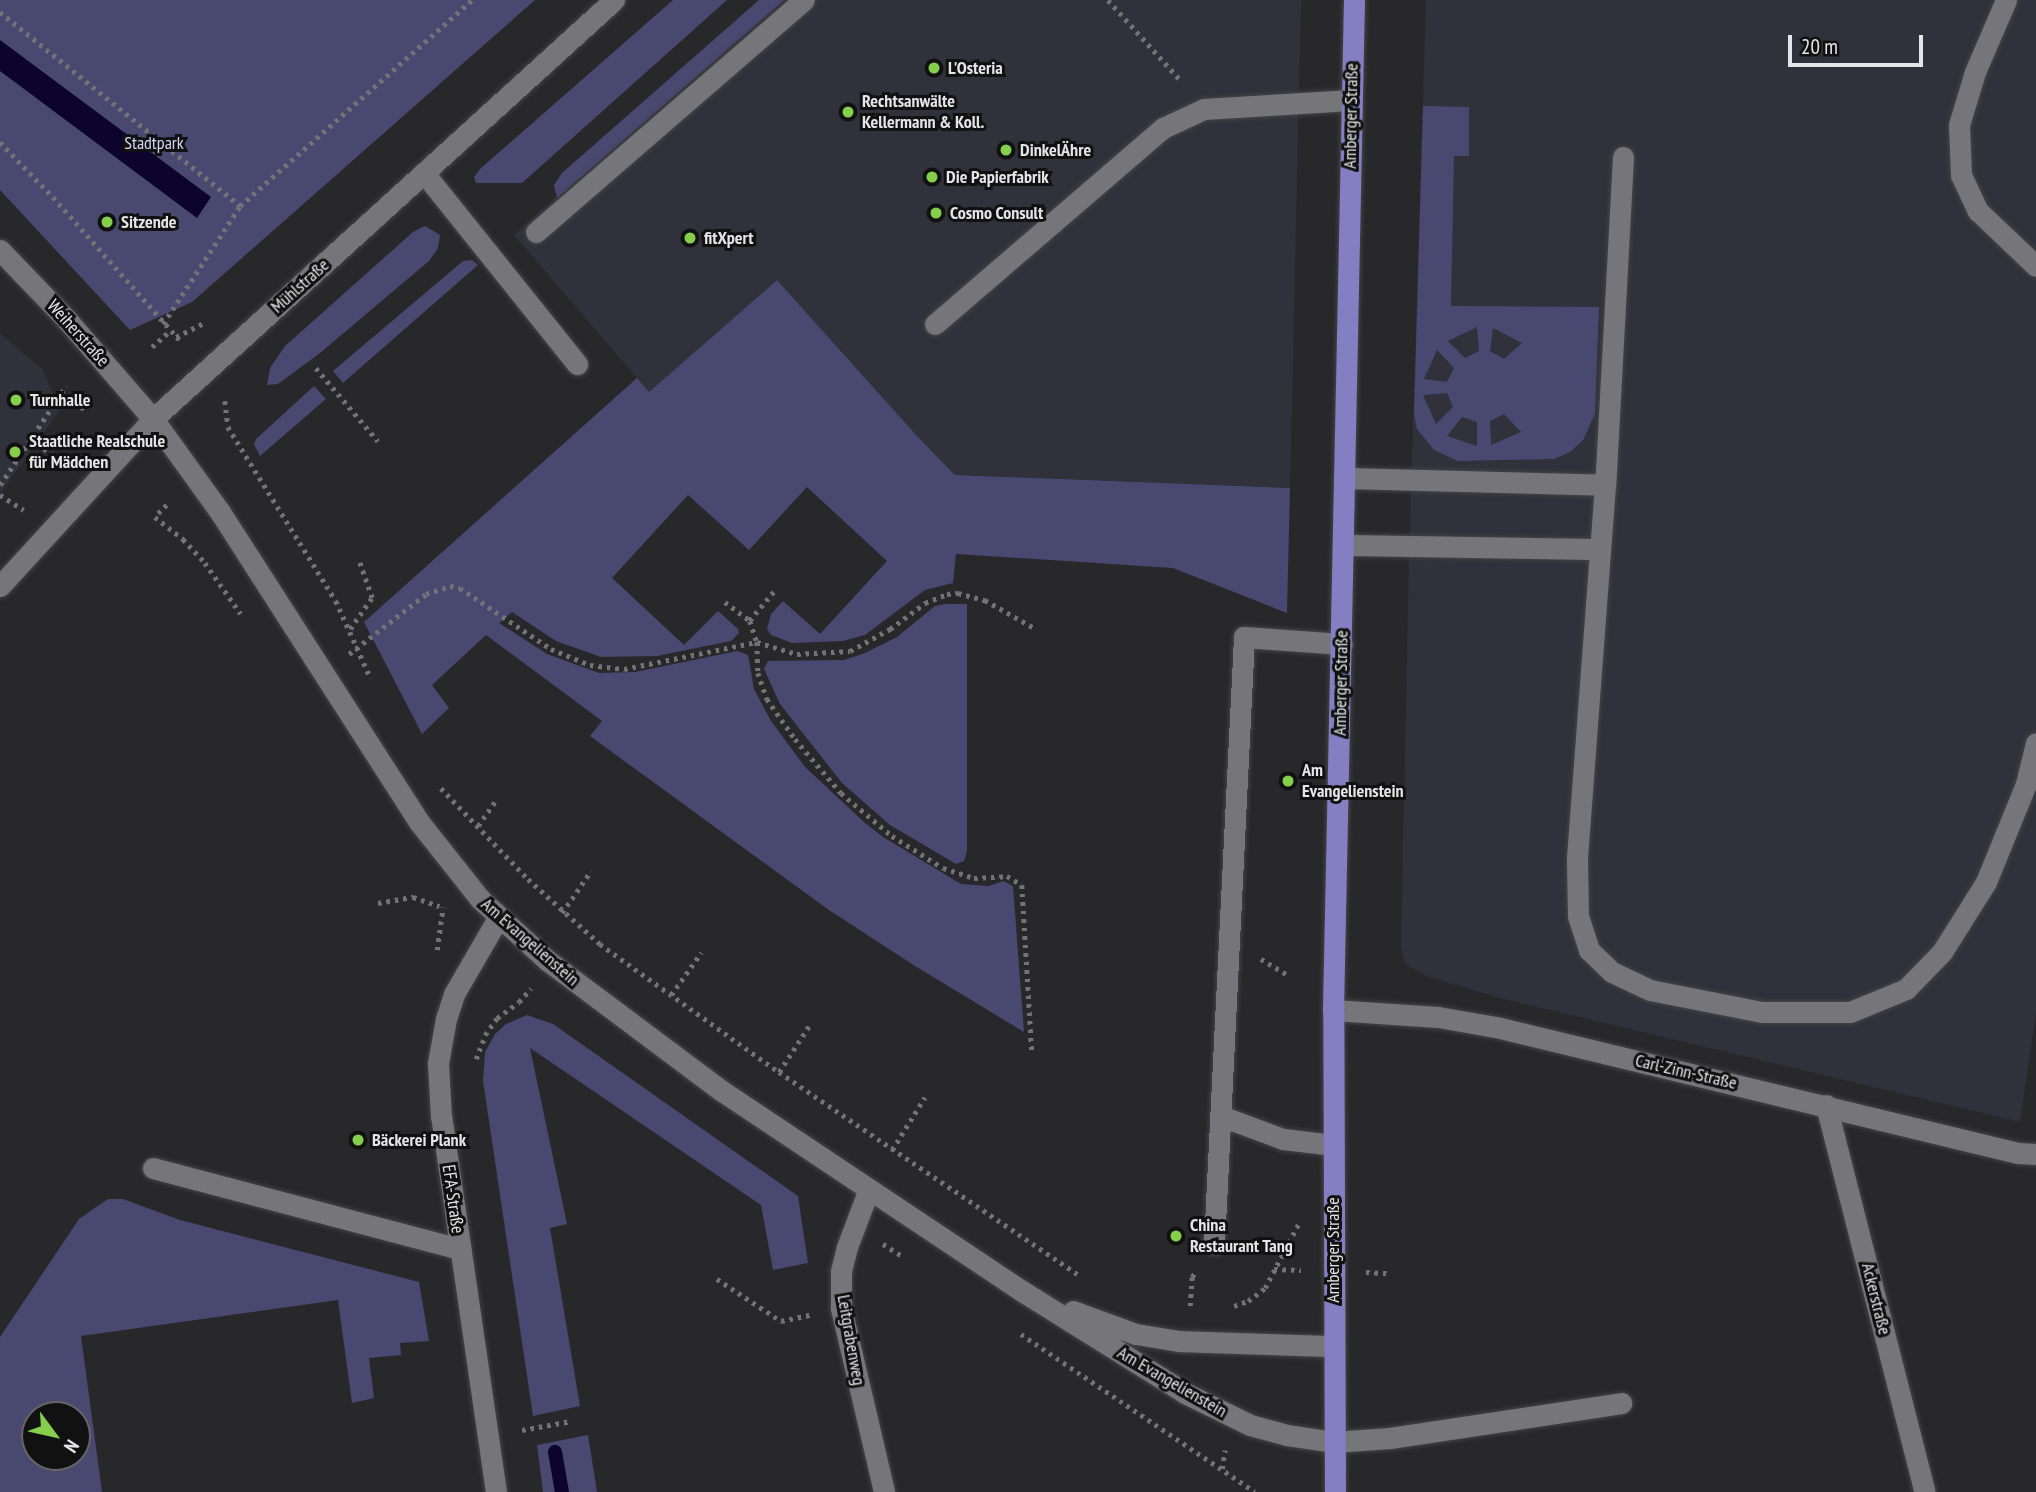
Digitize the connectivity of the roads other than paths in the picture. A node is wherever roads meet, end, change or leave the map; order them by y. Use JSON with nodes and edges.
{"nodes":[{"id":1,"x":614,"y":0,"type":"edge"},
{"id":2,"x":804,"y":0,"type":"edge"},
{"id":3,"x":1354,"y":0,"type":"edge"},
{"id":4,"x":1998,"y":3,"type":"edge"},
{"id":5,"x":1351,"y":100,"type":"junction"},
{"id":6,"x":1623,"y":157,"type":"dead end"},
{"id":7,"x":424,"y":173,"type":"junction"},
{"id":8,"x":536,"y":232,"type":"dead end"},
{"id":9,"x":0,"y":250,"type":"edge"},
{"id":10,"x":2036,"y":265,"type":"edge"},
{"id":11,"x":934,"y":324,"type":"dead end"},
{"id":12,"x":577,"y":364,"type":"dead end"},
{"id":13,"x":153,"y":419,"type":"junction"},
{"id":14,"x":1346,"y":478,"type":"junction"},
{"id":15,"x":1605,"y":485,"type":"junction"},
{"id":16,"x":1344,"y":545,"type":"junction"},
{"id":17,"x":1599,"y":549,"type":"junction"},
{"id":18,"x":0,"y":586,"type":"edge"},
{"id":19,"x":1342,"y":644,"type":"junction"},
{"id":20,"x":2036,"y":743,"type":"edge"},
{"id":21,"x":499,"y":918,"type":"junction"},
{"id":22,"x":1333,"y":1010,"type":"junction"},
{"id":23,"x":1826,"y":1105,"type":"junction"},
{"id":24,"x":1221,"y":1116,"type":"junction"},
{"id":25,"x":1334,"y":1146,"type":"junction"},
{"id":26,"x":2036,"y":1154,"type":"edge"},
{"id":27,"x":153,"y":1168,"type":"dead end"},
{"id":28,"x":869,"y":1189,"type":"junction"},
{"id":29,"x":1214,"y":1244,"type":"road end"},
{"id":30,"x":460,"y":1249,"type":"junction"},
{"id":31,"x":1022,"y":1291,"type":"junction"},
{"id":32,"x":1333,"y":1346,"type":"junction"},
{"id":33,"x":1621,"y":1402,"type":"dead end"},
{"id":34,"x":1334,"y":1442,"type":"junction"},
{"id":35,"x":496,"y":1492,"type":"edge"},
{"id":36,"x":884,"y":1492,"type":"edge"},
{"id":37,"x":1335,"y":1492,"type":"edge"},
{"id":38,"x":1925,"y":1492,"type":"edge"}],
"edges":[{"from":1,"to":7,"type":"street","name":"Mühlstraße"},
{"from":2,"to":8,"type":"street"},
{"from":3,"to":5,"type":"main road","name":"Amberger Straße"},
{"from":4,"to":10,"type":"street"},
{"from":5,"to":11,"type":"street"},
{"from":5,"to":14,"type":"main road","name":"Amberger Straße"},
{"from":6,"to":15,"type":"street"},
{"from":7,"to":12,"type":"street"},
{"from":7,"to":13,"type":"street","name":"Mühlstraße"},
{"from":9,"to":13,"type":"street","name":"Weiherstraße"},
{"from":13,"to":18,"type":"street","name":"Mühlstraße"},
{"from":13,"to":21,"type":"street","name":"Am Evangelienstein"},
{"from":14,"to":15,"type":"street"},
{"from":14,"to":16,"type":"main road","name":"Amberger Straße"},
{"from":15,"to":17,"type":"street"},
{"from":16,"to":17,"type":"street"},
{"from":16,"to":19,"type":"main road","name":"Amberger Straße"},
{"from":17,"to":20,"type":"street"},
{"from":19,"to":22,"type":"main road","name":"Amberger Straße"},
{"from":19,"to":24,"type":"street"},
{"from":21,"to":28,"type":"street","name":"Am Evangelienstein"},
{"from":21,"to":30,"type":"street","name":"EFA-Straße"},
{"from":22,"to":23,"type":"street","name":"Carl-Zinn-Straße"},
{"from":22,"to":25,"type":"main road","name":"Amberger Straße"},
{"from":23,"to":26,"type":"street","name":"Carl-Zinn-Straße"},
{"from":23,"to":38,"type":"street","name":"Ackerstraße"},
{"from":24,"to":25,"type":"street"},
{"from":24,"to":29,"type":"street"},
{"from":25,"to":32,"type":"main road","name":"Amberger Straße"},
{"from":27,"to":30,"type":"street"},
{"from":28,"to":31,"type":"street","name":"Am Evangelienstein"},
{"from":28,"to":36,"type":"street","name":"Leitgrabenweg"},
{"from":30,"to":35,"type":"street","name":"EFA-Straße"},
{"from":31,"to":32,"type":"street","name":"Am Evangelienstein"},
{"from":31,"to":34,"type":"street","name":"Am Evangelienstein"},
{"from":32,"to":34,"type":"main road","name":"Amberger Straße"},
{"from":33,"to":34,"type":"street","name":"Am Evangelienstein"},
{"from":34,"to":37,"type":"main road","name":"Amberger Straße"}]}
